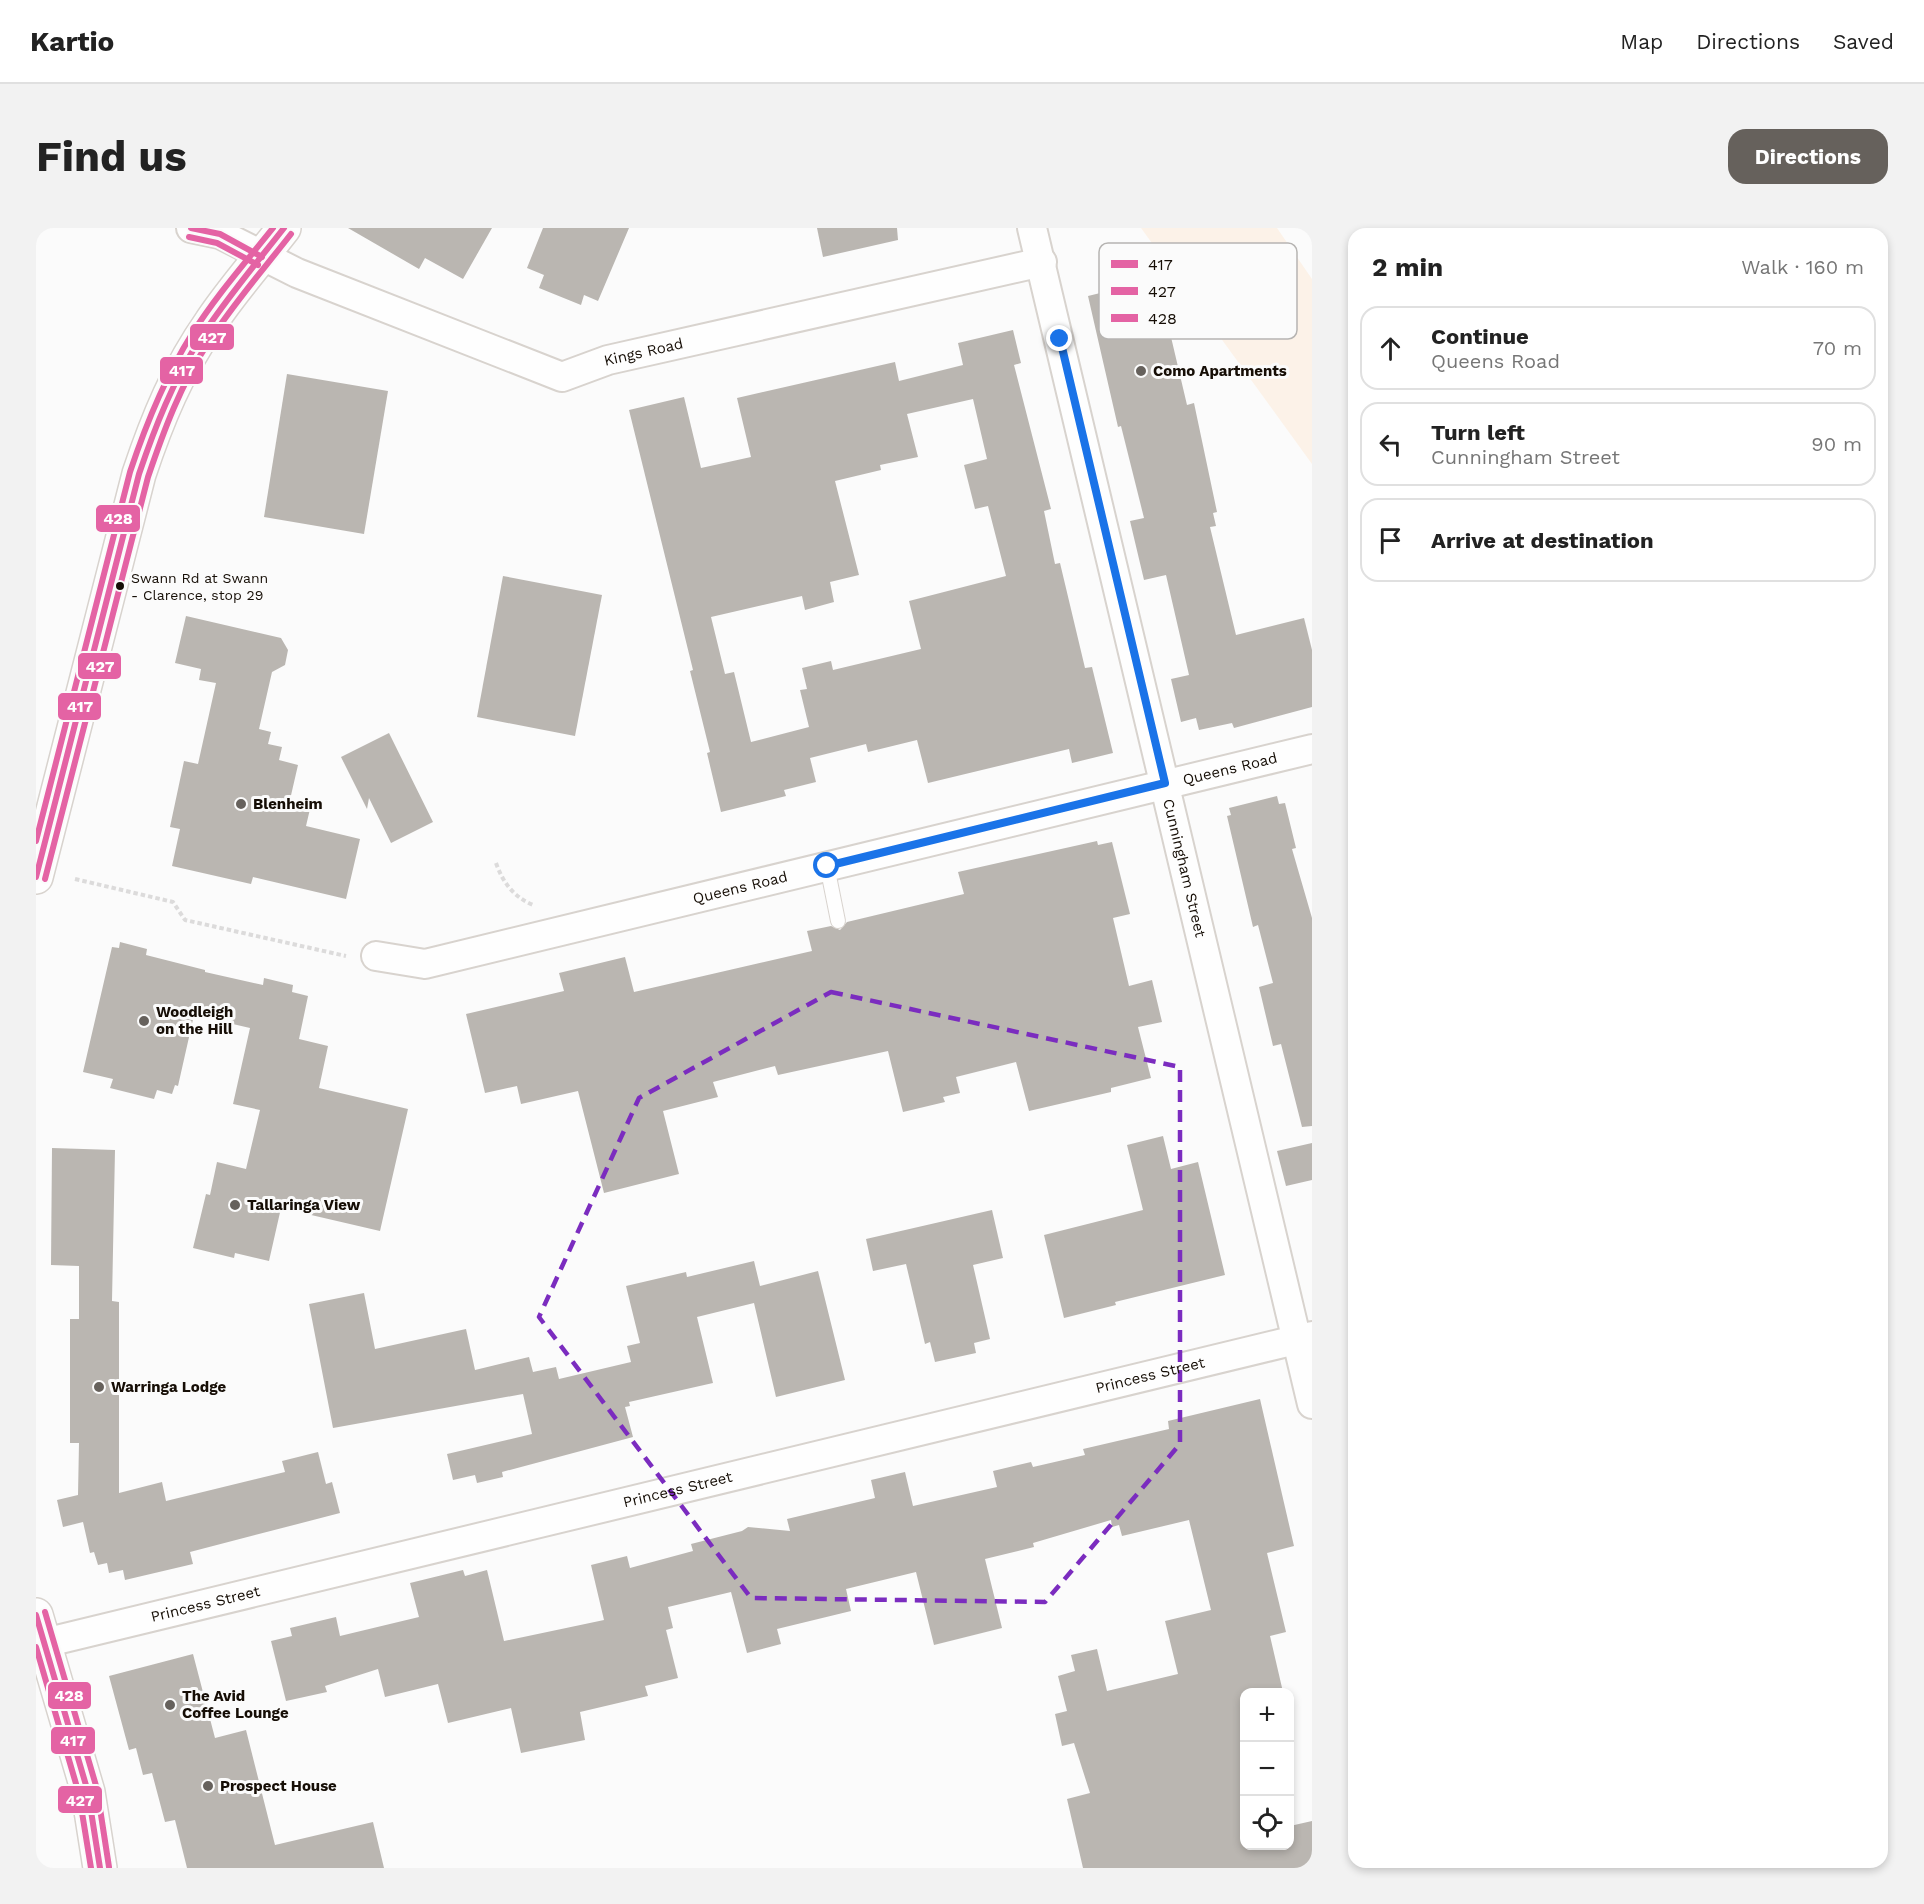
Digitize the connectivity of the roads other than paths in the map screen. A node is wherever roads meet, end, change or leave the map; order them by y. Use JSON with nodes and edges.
{"nodes":[{"id":1,"x":191,"y":228,"type":"edge"},
{"id":2,"x":284,"y":228,"type":"edge"},
{"id":3,"x":1032,"y":228,"type":"edge"},
{"id":4,"x":262,"y":257,"type":"junction"},
{"id":5,"x":1042,"y":262,"type":"junction"},
{"id":6,"x":1312,"y":749,"type":"edge"},
{"id":7,"x":1165,"y":783,"type":"junction"},
{"id":8,"x":827,"y":866,"type":"junction"},
{"id":9,"x":36,"y":877,"type":"edge"},
{"id":10,"x":838,"y":921,"type":"dead end"},
{"id":11,"x":376,"y":956,"type":"dead end"},
{"id":12,"x":1304,"y":1338,"type":"edge"},
{"id":13,"x":1312,"y":1404,"type":"edge"},
{"id":14,"x":40,"y":1629,"type":"edge"},
{"id":15,"x":100,"y":1868,"type":"edge"}],
"edges":[{"from":1,"to":4,"type":"street","name":"Kings Road"},
{"from":2,"to":4,"type":"main road"},
{"from":3,"to":5,"type":"street","name":"Cunningham Street"},
{"from":4,"to":5,"type":"street","name":"Kings Road"},
{"from":4,"to":9,"type":"main road"},
{"from":5,"to":7,"type":"street","name":"Cunningham Street"},
{"from":6,"to":7,"type":"street","name":"Queens Road"},
{"from":7,"to":8,"type":"street","name":"Queens Road"},
{"from":7,"to":12,"type":"street","name":"Cunningham Street"},
{"from":8,"to":10,"type":"lane"},
{"from":8,"to":11,"type":"street","name":"Queens Road"},
{"from":12,"to":13,"type":"street","name":"Cunningham Street"},
{"from":12,"to":14,"type":"street","name":"Princess Street"},
{"from":14,"to":15,"type":"main road"}]}
